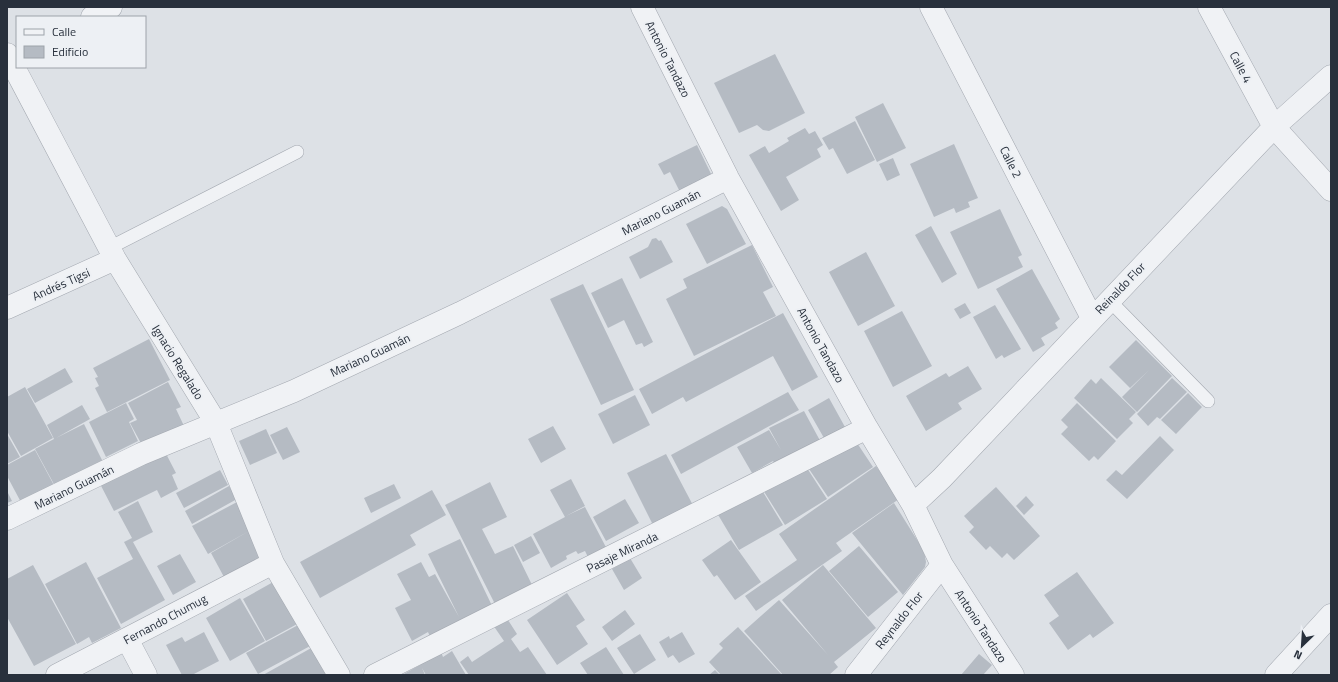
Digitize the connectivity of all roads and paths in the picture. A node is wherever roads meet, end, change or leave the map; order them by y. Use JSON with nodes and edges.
{"nodes":[{"id":1,"x":111,"y":7,"type":"edge"},
{"id":2,"x":642,"y":7,"type":"edge"},
{"id":3,"x":931,"y":7,"type":"edge"},
{"id":4,"x":1209,"y":7,"type":"edge"},
{"id":5,"x":94,"y":16,"type":"edge"},
{"id":6,"x":11,"y":57,"type":"edge"},
{"id":7,"x":16,"y":67,"type":"edge"},
{"id":8,"x":17,"y":68,"type":"edge"},
{"id":9,"x":1331,"y":76,"type":"edge"},
{"id":10,"x":1274,"y":127,"type":"junction"},
{"id":11,"x":297,"y":152,"type":"dead end"},
{"id":12,"x":728,"y":178,"type":"junction"},
{"id":13,"x":1331,"y":190,"type":"edge"},
{"id":14,"x":112,"y":254,"type":"junction"},
{"id":15,"x":1109,"y":300,"type":"junction"},
{"id":16,"x":7,"y":308,"type":"edge"},
{"id":17,"x":1092,"y":318,"type":"junction"},
{"id":18,"x":1208,"y":401,"type":"dead end"},
{"id":19,"x":216,"y":423,"type":"junction"},
{"id":20,"x":867,"y":428,"type":"junction"},
{"id":21,"x":913,"y":505,"type":"junction"},
{"id":22,"x":7,"y":519,"type":"edge"},
{"id":23,"x":273,"y":563,"type":"junction"},
{"id":24,"x":942,"y":565,"type":"junction"},
{"id":25,"x":1331,"y":615,"type":"edge"},
{"id":26,"x":127,"y":639,"type":"junction"},
{"id":27,"x":57,"y":675,"type":"edge"},
{"id":28,"x":146,"y":675,"type":"edge"},
{"id":29,"x":339,"y":675,"type":"edge"},
{"id":30,"x":375,"y":675,"type":"edge"},
{"id":31,"x":856,"y":675,"type":"edge"},
{"id":32,"x":1013,"y":675,"type":"edge"},
{"id":33,"x":1276,"y":675,"type":"edge"}],
"edges":[{"from":1,"to":5,"type":"street"},
{"from":2,"to":12,"type":"street","name":"Antonio Tandazo"},
{"from":3,"to":17,"type":"street","name":"Calle 2"},
{"from":4,"to":10,"type":"street","name":"Calle 4"},
{"from":6,"to":7,"type":"street","name":"Ignacio Regalado"},
{"from":8,"to":14,"type":"street","name":"Ignacio Regalado"},
{"from":9,"to":10,"type":"street","name":"Reinaldo Flor"},
{"from":10,"to":13,"type":"street","name":"Calle 4"},
{"from":10,"to":15,"type":"street","name":"Reinaldo Flor"},
{"from":11,"to":14,"type":"lane"},
{"from":12,"to":19,"type":"street","name":"Mariano Guamán"},
{"from":12,"to":20,"type":"street","name":"Antonio Tandazo"},
{"from":14,"to":16,"type":"street","name":"Andrés Tigsi"},
{"from":14,"to":19,"type":"street","name":"Ignacio Regalado"},
{"from":15,"to":17,"type":"street","name":"Reinaldo Flor"},
{"from":15,"to":18,"type":"lane"},
{"from":17,"to":21,"type":"street","name":"Reinaldo Flor"},
{"from":19,"to":22,"type":"street","name":"Mariano Guamán"},
{"from":19,"to":23,"type":"street","name":"Ignacio Regalado"},
{"from":20,"to":21,"type":"street","name":"Antonio Tandazo"},
{"from":20,"to":30,"type":"street","name":"Pasaje Miranda"},
{"from":21,"to":24,"type":"street","name":"Antonio Tandazo"},
{"from":23,"to":26,"type":"street","name":"Fernando Chumug"},
{"from":23,"to":29,"type":"street","name":"Ignacio Regalado"},
{"from":24,"to":31,"type":"street","name":"Reynaldo Flor"},
{"from":24,"to":32,"type":"street","name":"Antonio Tandazo"},
{"from":25,"to":33,"type":"street"},
{"from":26,"to":27,"type":"street","name":"Fernando Chumug"},
{"from":26,"to":28,"type":"street"}]}
